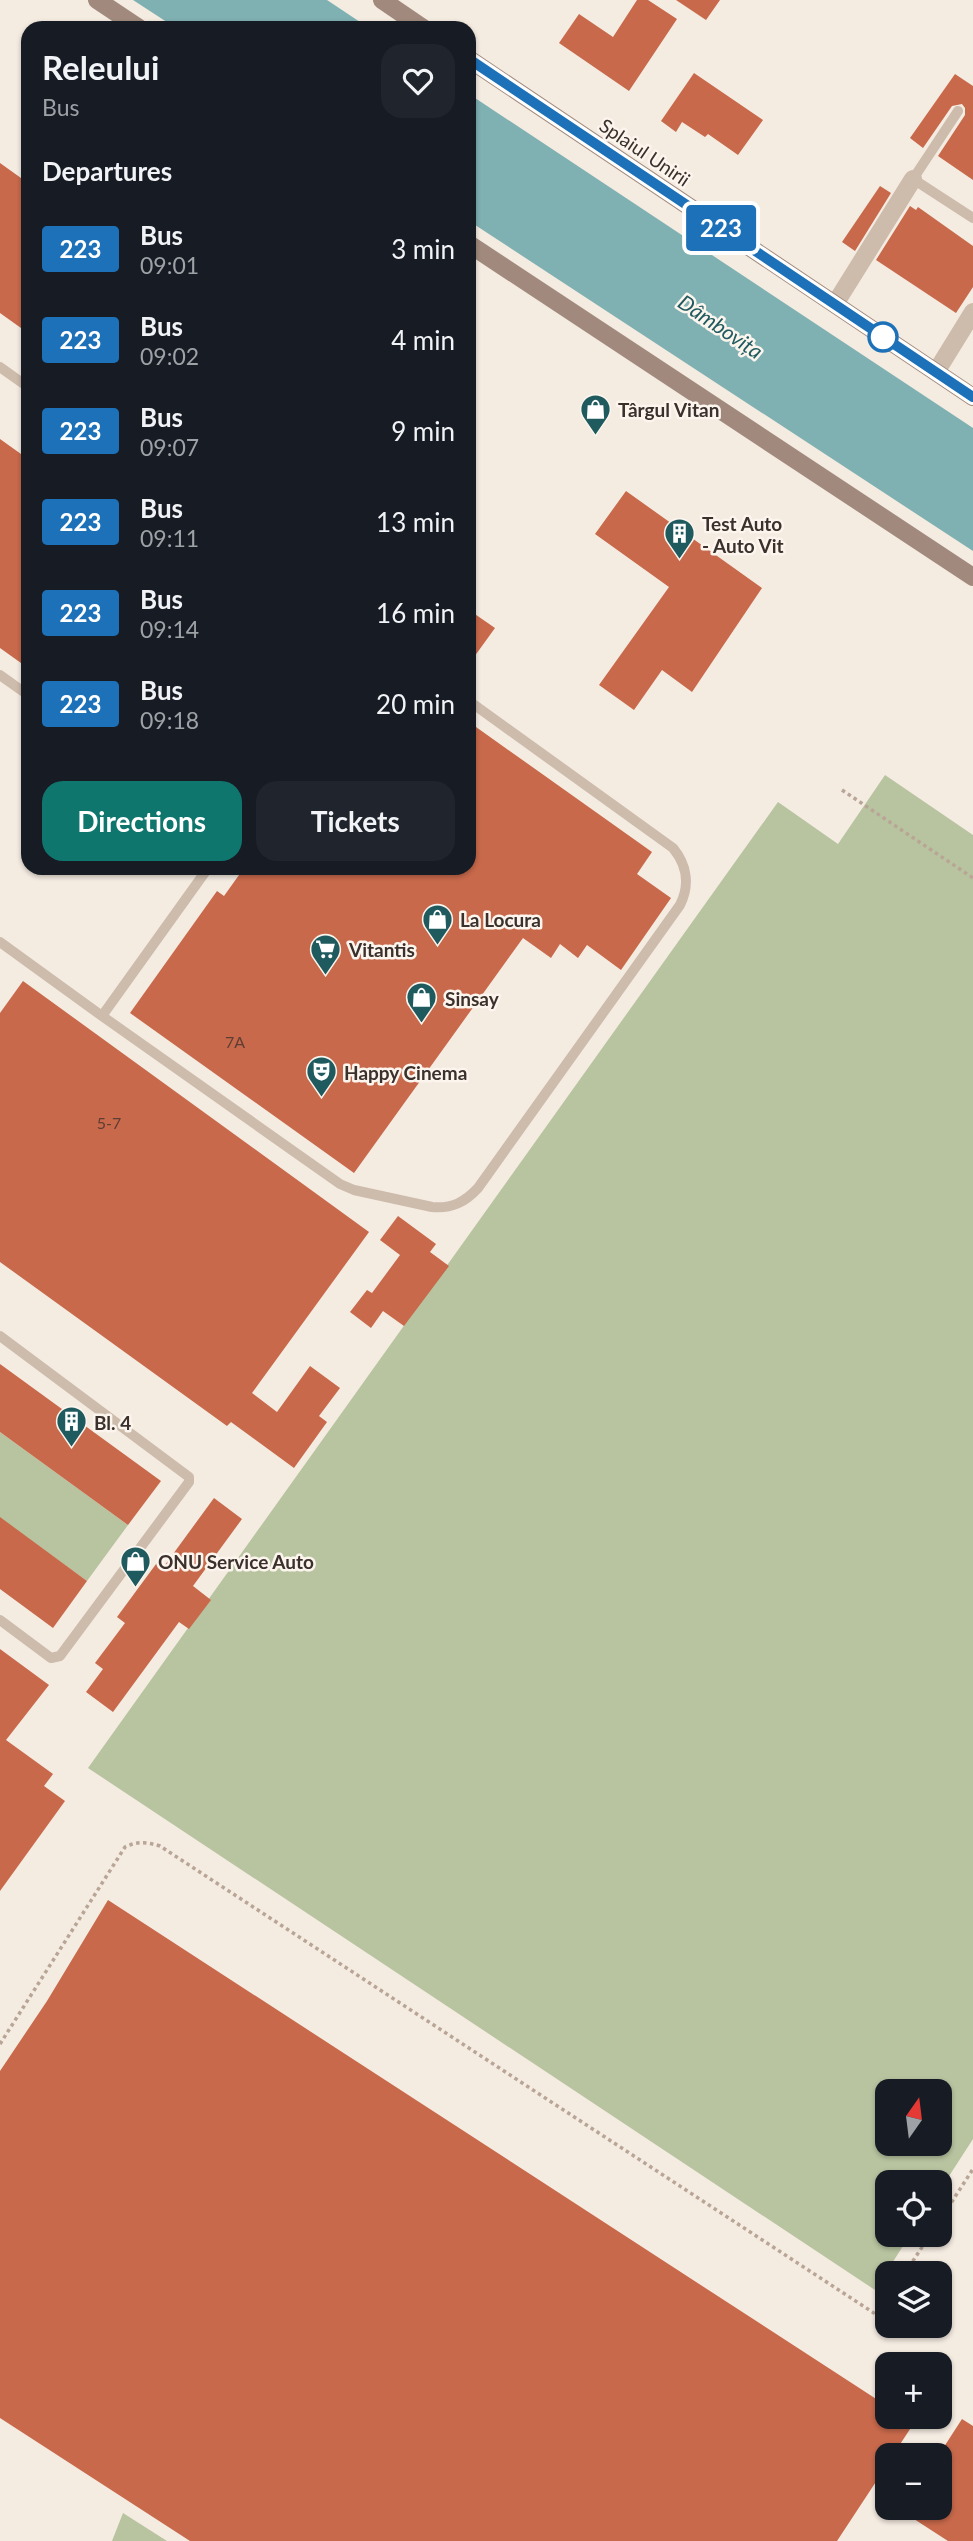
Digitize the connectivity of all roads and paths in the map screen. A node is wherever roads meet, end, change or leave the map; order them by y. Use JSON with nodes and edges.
{"nodes":[{"id":1,"x":97,"y":0,"type":"edge"},
{"id":2,"x":382,"y":0,"type":"edge"},
{"id":3,"x":128,"y":21,"type":"edge"},
{"id":4,"x":413,"y":21,"type":"edge"},
{"id":5,"x":476,"y":64,"type":"edge"},
{"id":6,"x":958,"y":111,"type":"dead end"},
{"id":7,"x":913,"y":179,"type":"junction"},
{"id":8,"x":973,"y":218,"type":"edge"},
{"id":9,"x":476,"y":249,"type":"edge"},
{"id":10,"x":835,"y":304,"type":"junction"},
{"id":11,"x":973,"y":312,"type":"edge"},
{"id":12,"x":0,"y":368,"type":"edge"},
{"id":13,"x":936,"y":372,"type":"junction"},
{"id":14,"x":21,"y":382,"type":"edge"},
{"id":15,"x":973,"y":397,"type":"edge"},
{"id":16,"x":973,"y":576,"type":"edge"},
{"id":17,"x":0,"y":675,"type":"edge"},
{"id":18,"x":21,"y":690,"type":"edge"},
{"id":19,"x":476,"y":706,"type":"edge"},
{"id":20,"x":842,"y":790,"type":"dead end"},
{"id":21,"x":203,"y":875,"type":"edge"},
{"id":22,"x":973,"y":878,"type":"edge"},
{"id":23,"x":0,"y":942,"type":"edge"},
{"id":24,"x":102,"y":1016,"type":"junction"},
{"id":25,"x":0,"y":1336,"type":"edge"},
{"id":26,"x":0,"y":1620,"type":"edge"},
{"id":27,"x":0,"y":2044,"type":"edge"},
{"id":28,"x":973,"y":2169,"type":"edge"},
{"id":29,"x":952,"y":2201,"type":"edge"},
{"id":30,"x":875,"y":2314,"type":"edge"}],
"edges":[{"from":1,"to":3,"type":"main road"},
{"from":2,"to":4,"type":"main road"},
{"from":5,"to":10,"type":"main road","name":"Splaiul Unirii"},
{"from":6,"to":7,"type":"lane"},
{"from":7,"to":8,"type":"lane"},
{"from":7,"to":10,"type":"street"},
{"from":9,"to":16,"type":"main road"},
{"from":10,"to":13,"type":"main road","name":"Splaiul Unirii"},
{"from":11,"to":13,"type":"street"},
{"from":12,"to":14,"type":"lane"},
{"from":13,"to":15,"type":"main road","name":"Splaiul Unirii"},
{"from":17,"to":18,"type":"lane"},
{"from":19,"to":24,"type":"lane"},
{"from":20,"to":22,"type":"path"},
{"from":21,"to":24,"type":"lane"},
{"from":23,"to":24,"type":"lane"},
{"from":25,"to":26,"type":"lane"},
{"from":27,"to":30,"type":"path"},
{"from":28,"to":29,"type":"path"}]}
